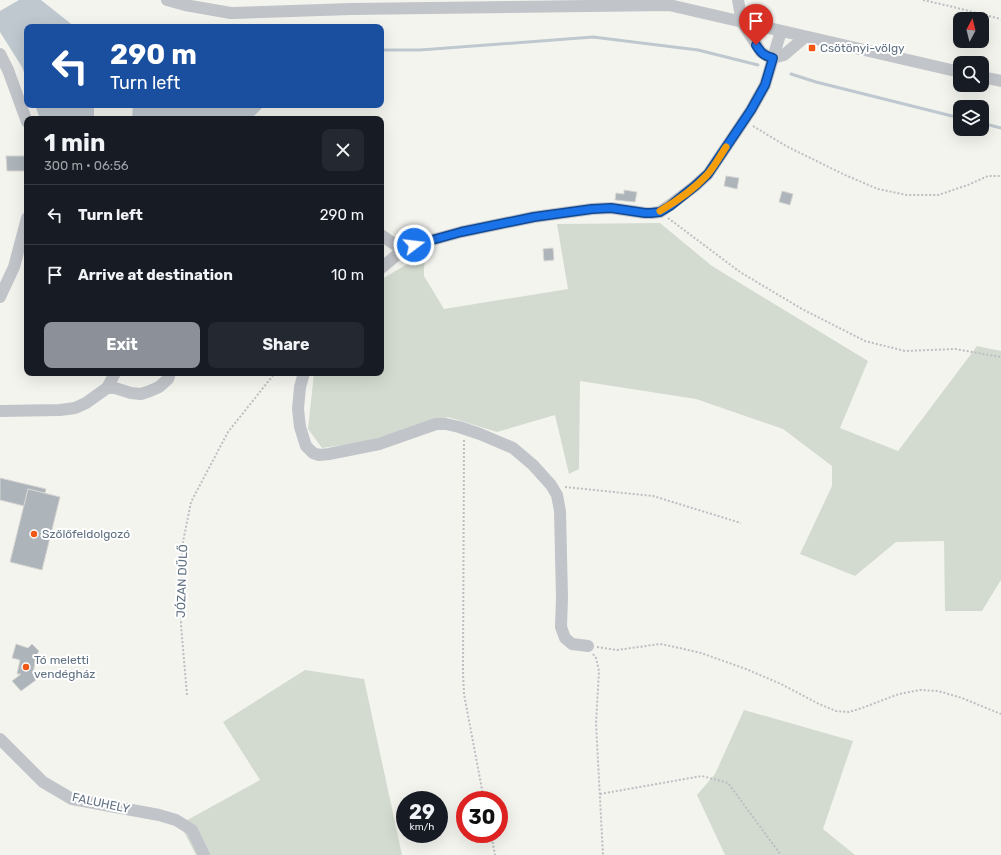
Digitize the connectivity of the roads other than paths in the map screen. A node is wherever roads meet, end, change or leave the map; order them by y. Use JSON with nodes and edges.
{"nodes":[{"id":1,"x":167,"y":0,"type":"edge"},
{"id":2,"x":738,"y":0,"type":"edge"},
{"id":3,"x":742,"y":22,"type":"junction"},
{"id":4,"x":781,"y":31,"type":"junction"},
{"id":5,"x":805,"y":37,"type":"junction"},
{"id":6,"x":0,"y":54,"type":"edge"},
{"id":7,"x":773,"y":58,"type":"junction"},
{"id":8,"x":953,"y":70,"type":"edge"},
{"id":9,"x":989,"y":78,"type":"edge"},
{"id":10,"x":1001,"y":81,"type":"edge"},
{"id":11,"x":25,"y":116,"type":"edge"},
{"id":12,"x":24,"y":229,"type":"edge"},
{"id":13,"x":384,"y":237,"type":"edge"},
{"id":14,"x":403,"y":250,"type":"junction"},
{"id":15,"x":384,"y":266,"type":"edge"},
{"id":16,"x":0,"y":297,"type":"edge"},
{"id":17,"x":113,"y":376,"type":"edge"},
{"id":18,"x":169,"y":376,"type":"edge"},
{"id":19,"x":303,"y":376,"type":"edge"},
{"id":20,"x":107,"y":388,"type":"junction"},
{"id":21,"x":0,"y":411,"type":"edge"},
{"id":22,"x":588,"y":646,"type":"road end"},
{"id":23,"x":0,"y":739,"type":"edge"},
{"id":24,"x":204,"y":855,"type":"edge"}],
"edges":[{"from":1,"to":3,"type":"street"},
{"from":2,"to":3,"type":"street"},
{"from":3,"to":4,"type":"street"},
{"from":3,"to":7,"type":"street"},
{"from":4,"to":5,"type":"street"},
{"from":4,"to":7,"type":"street"},
{"from":5,"to":7,"type":"street"},
{"from":5,"to":8,"type":"street"},
{"from":6,"to":11,"type":"street"},
{"from":7,"to":14,"type":"street"},
{"from":9,"to":10,"type":"street"},
{"from":12,"to":16,"type":"street"},
{"from":13,"to":14,"type":"street"},
{"from":14,"to":15,"type":"street"},
{"from":17,"to":20,"type":"street"},
{"from":18,"to":20,"type":"street"},
{"from":19,"to":22,"type":"street"},
{"from":20,"to":21,"type":"street"},
{"from":23,"to":24,"type":"street","name":"FALUHELY"}]}
